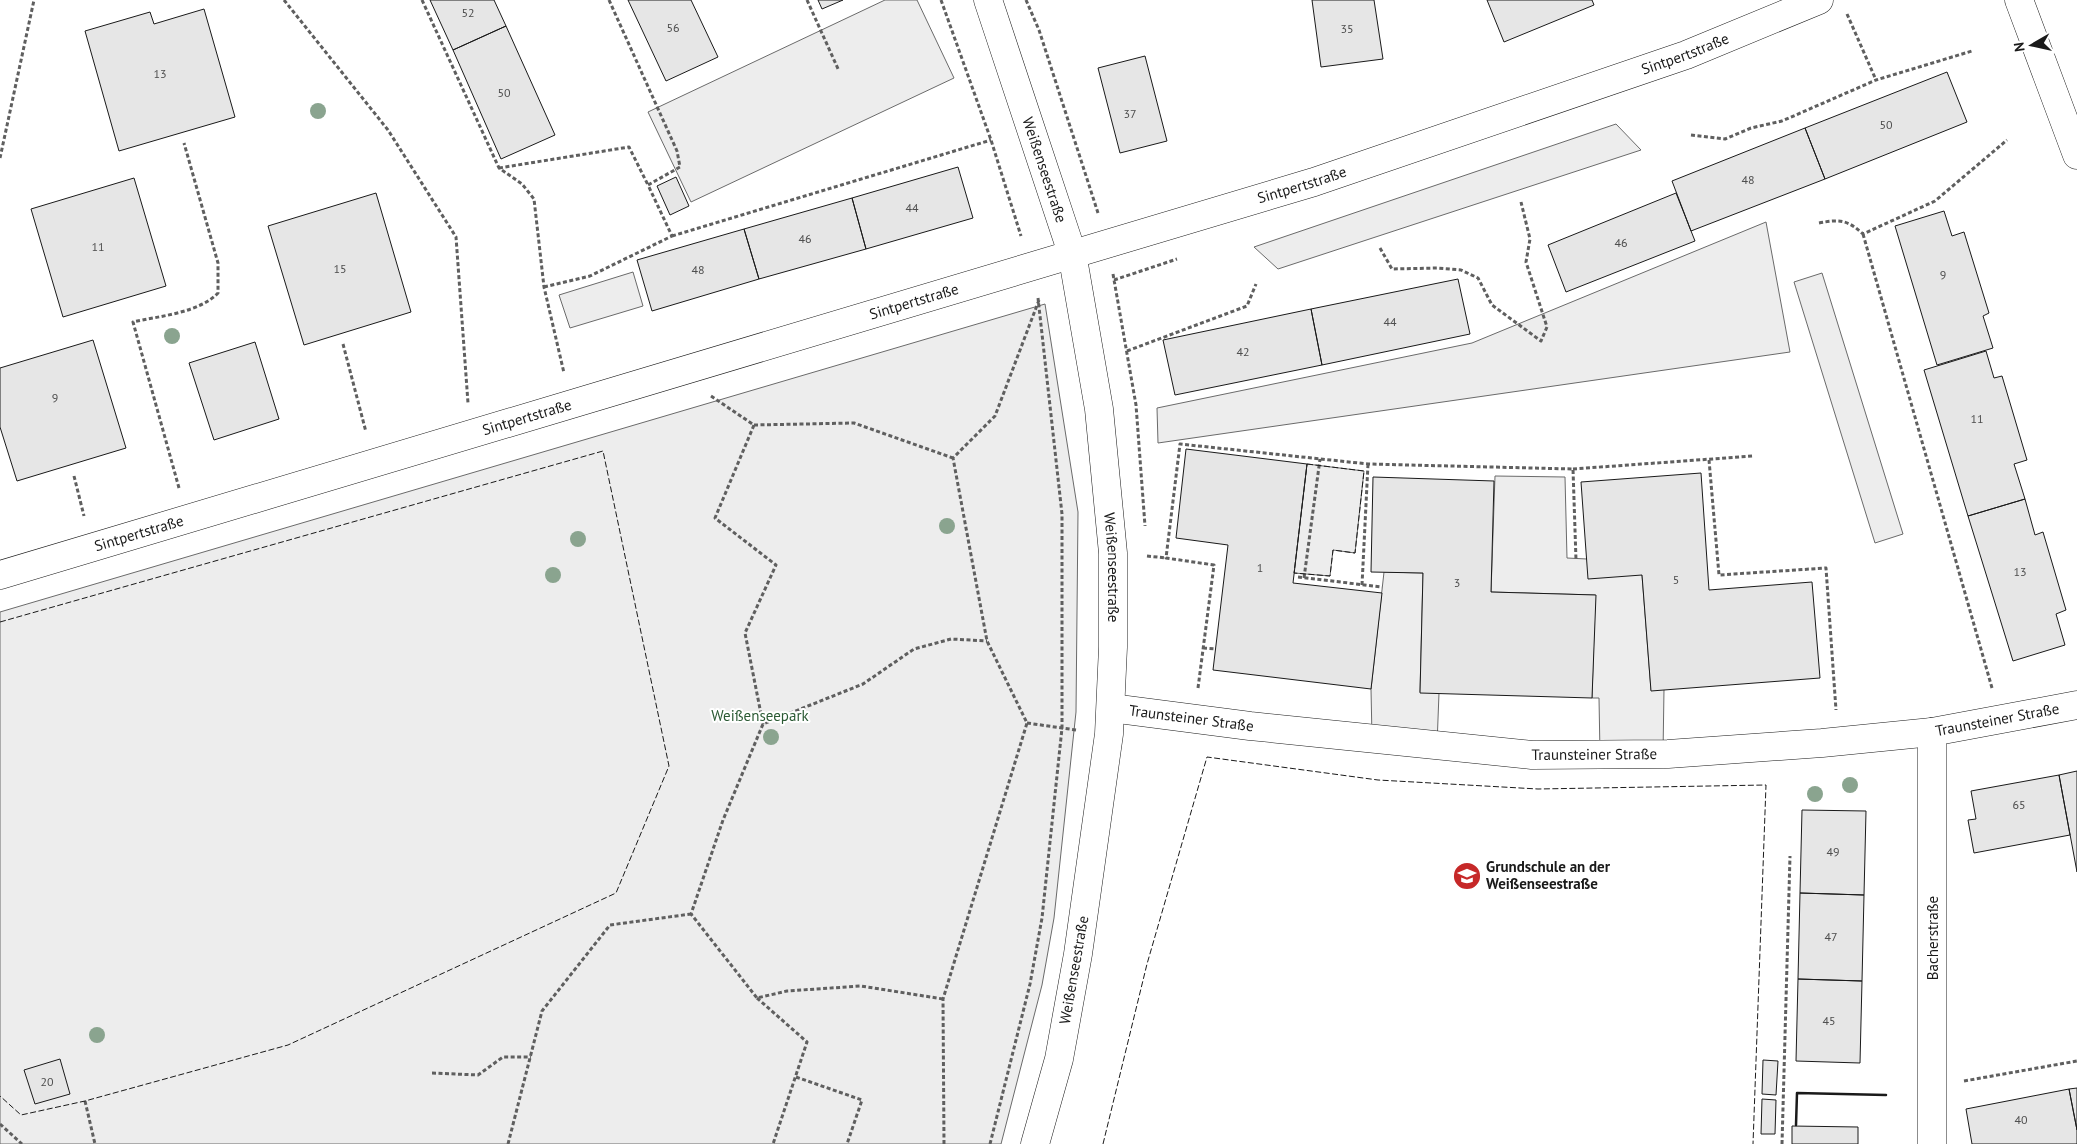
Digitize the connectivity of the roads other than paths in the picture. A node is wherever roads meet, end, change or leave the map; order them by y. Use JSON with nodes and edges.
{"nodes":[{"id":1,"x":988,"y":0,"type":"edge"},
{"id":2,"x":1819,"y":0,"type":"edge"},
{"id":3,"x":2019,"y":0,"type":"edge"},
{"id":4,"x":2077,"y":155,"type":"edge"},
{"id":5,"x":1072,"y":253,"type":"junction"},
{"id":6,"x":0,"y":576,"type":"edge"},
{"id":7,"x":2077,"y":705,"type":"edge"},
{"id":8,"x":1110,"y":721,"type":"junction"},
{"id":9,"x":1932,"y":732,"type":"junction"},
{"id":10,"x":1035,"y":1144,"type":"edge"},
{"id":11,"x":1932,"y":1144,"type":"edge"}],
"edges":[{"from":1,"to":5,"type":"street","name":"Weißenseestraße"},
{"from":2,"to":5,"type":"street","name":"Sintpertstraße"},
{"from":3,"to":4,"type":"street"},
{"from":5,"to":6,"type":"street","name":"Sintpertstraße"},
{"from":5,"to":8,"type":"street","name":"Weißenseestraße"},
{"from":7,"to":9,"type":"street","name":"Traunsteiner Straße"},
{"from":8,"to":9,"type":"street","name":"Traunsteiner Straße"},
{"from":8,"to":10,"type":"street","name":"Weißenseestraße"},
{"from":9,"to":11,"type":"street","name":"Bacherstraße"}]}
